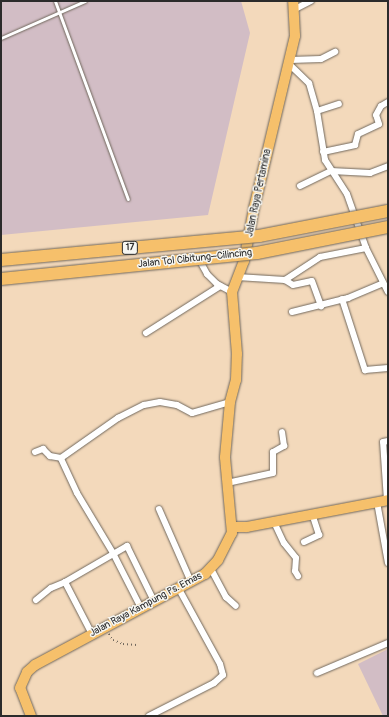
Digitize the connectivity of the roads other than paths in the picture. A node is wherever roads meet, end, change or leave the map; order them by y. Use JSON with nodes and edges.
{"nodes":[{"id":1,"x":55,"y":1,"type":"edge"},
{"id":2,"x":85,"y":1,"type":"edge"},
{"id":3,"x":311,"y":1,"type":"edge"},
{"id":4,"x":294,"y":5,"type":"edge"},
{"id":5,"x":61,"y":12,"type":"junction"},
{"id":6,"x":1,"y":38,"type":"edge"},
{"id":7,"x":335,"y":52,"type":"dead end"},
{"id":8,"x":289,"y":62,"type":"junction"},
{"id":9,"x":388,"y":102,"type":"edge"},
{"id":10,"x":339,"y":104,"type":"dead end"},
{"id":11,"x":317,"y":111,"type":"junction"},
{"id":12,"x":323,"y":152,"type":"junction"},
{"id":13,"x":388,"y":166,"type":"edge"},
{"id":14,"x":331,"y":171,"type":"junction"},
{"id":15,"x":300,"y":186,"type":"dead end"},
{"id":16,"x":128,"y":199,"type":"dead end"},
{"id":17,"x":388,"y":211,"type":"edge"},
{"id":18,"x":388,"y":227,"type":"edge"},
{"id":19,"x":366,"y":248,"type":"junction"},
{"id":20,"x":1,"y":260,"type":"edge"},
{"id":21,"x":201,"y":263,"type":"dead end"},
{"id":22,"x":237,"y":277,"type":"junction"},
{"id":23,"x":1,"y":279,"type":"edge"},
{"id":24,"x":285,"y":280,"type":"junction"},
{"id":25,"x":383,"y":283,"type":"junction"},
{"id":26,"x":220,"y":286,"type":"junction"},
{"id":27,"x":232,"y":292,"type":"junction"},
{"id":28,"x":388,"y":292,"type":"edge"},
{"id":29,"x":342,"y":299,"type":"junction"},
{"id":30,"x":321,"y":306,"type":"junction"},
{"id":31,"x":292,"y":312,"type":"dead end"},
{"id":32,"x":146,"y":333,"type":"dead end"},
{"id":33,"x":388,"y":368,"type":"edge"},
{"id":34,"x":230,"y":402,"type":"junction"},
{"id":35,"x":282,"y":432,"type":"dead end"},
{"id":36,"x":388,"y":441,"type":"edge"},
{"id":37,"x":35,"y":452,"type":"dead end"},
{"id":38,"x":61,"y":458,"type":"junction"},
{"id":39,"x":227,"y":483,"type":"junction"},
{"id":40,"x":384,"y":500,"type":"edge"},
{"id":41,"x":159,"y":509,"type":"dead end"},
{"id":42,"x":312,"y":513,"type":"junction"},
{"id":43,"x":274,"y":522,"type":"junction"},
{"id":44,"x":233,"y":527,"type":"junction"},
{"id":45,"x":304,"y":542,"type":"dead end"},
{"id":46,"x":113,"y":553,"type":"junction"},
{"id":47,"x":388,"y":563,"type":"edge"},
{"id":48,"x":211,"y":569,"type":"junction"},
{"id":49,"x":298,"y":576,"type":"dead end"},
{"id":50,"x":65,"y":582,"type":"junction"},
{"id":51,"x":191,"y":582,"type":"junction"},
{"id":52,"x":179,"y":589,"type":"junction"},
{"id":53,"x":36,"y":600,"type":"dead end"},
{"id":54,"x":154,"y":601,"type":"junction"},
{"id":55,"x":236,"y":606,"type":"dead end"},
{"id":56,"x":141,"y":608,"type":"junction"},
{"id":57,"x":92,"y":634,"type":"junction"},
{"id":58,"x":388,"y":643,"type":"edge"},
{"id":59,"x":317,"y":673,"type":"dead end"},
{"id":60,"x":31,"y":716,"type":"edge"},
{"id":61,"x":149,"y":716,"type":"edge"}],
"edges":[{"from":1,"to":5,"type":"lane"},
{"from":2,"to":5,"type":"lane"},
{"from":3,"to":4,"type":"street"},
{"from":4,"to":8,"type":"main road","name":"Jalan Raya Pertamina"},
{"from":5,"to":6,"type":"lane"},
{"from":5,"to":16,"type":"lane"},
{"from":7,"to":8,"type":"street"},
{"from":8,"to":11,"type":"street"},
{"from":8,"to":22,"type":"main road","name":"Jalan Raya Pertamina"},
{"from":9,"to":12,"type":"street"},
{"from":10,"to":11,"type":"street"},
{"from":11,"to":12,"type":"street"},
{"from":12,"to":14,"type":"street"},
{"from":13,"to":14,"type":"street"},
{"from":14,"to":15,"type":"street"},
{"from":14,"to":19,"type":"street"},
{"from":17,"to":20,"type":"highway","name":"Jalan Tol Cibitung–Cilincing","number":"17","bridge":true},
{"from":18,"to":23,"type":"highway","name":"Jalan Tol Cibitung–Cilincing","number":"17","bridge":true},
{"from":19,"to":24,"type":"street"},
{"from":19,"to":25,"type":"street"},
{"from":21,"to":26,"type":"street"},
{"from":22,"to":24,"type":"street"},
{"from":22,"to":27,"type":"main road","name":"Jalan Raya Pertamina"},
{"from":24,"to":30,"type":"street"},
{"from":25,"to":28,"type":"street"},
{"from":25,"to":29,"type":"street"},
{"from":26,"to":27,"type":"street"},
{"from":26,"to":32,"type":"street"},
{"from":27,"to":34,"type":"main road","name":"Jalan Raya Pertamina"},
{"from":29,"to":30,"type":"street"},
{"from":29,"to":33,"type":"street"},
{"from":30,"to":31,"type":"street"},
{"from":34,"to":38,"type":"street"},
{"from":34,"to":39,"type":"main road","name":"Jalan Raya Pertamina"},
{"from":35,"to":39,"type":"street"},
{"from":36,"to":40,"type":"street"},
{"from":37,"to":38,"type":"street"},
{"from":38,"to":46,"type":"street"},
{"from":39,"to":44,"type":"main road","name":"Jalan Raya Pertamina"},
{"from":40,"to":42,"type":"main road"},
{"from":40,"to":47,"type":"street"},
{"from":41,"to":51,"type":"street"},
{"from":42,"to":43,"type":"main road"},
{"from":42,"to":45,"type":"street"},
{"from":43,"to":44,"type":"main road"},
{"from":43,"to":49,"type":"street"},
{"from":44,"to":48,"type":"main road","name":"Jalan Raya Kampung Ps. Emas"},
{"from":46,"to":50,"type":"street"},
{"from":46,"to":54,"type":"street"},
{"from":46,"to":56,"type":"street"},
{"from":48,"to":51,"type":"main road","name":"Jalan Raya Kampung Ps. Emas"},
{"from":48,"to":55,"type":"street"},
{"from":50,"to":53,"type":"street"},
{"from":50,"to":57,"type":"street"},
{"from":51,"to":52,"type":"main road","name":"Jalan Raya Kampung Ps. Emas"},
{"from":52,"to":54,"type":"main road","name":"Jalan Raya Kampung Ps. Emas"},
{"from":52,"to":61,"type":"street"},
{"from":54,"to":56,"type":"main road","name":"Jalan Raya Kampung Ps. Emas"},
{"from":56,"to":57,"type":"main road","name":"Jalan Raya Kampung Ps. Emas"},
{"from":57,"to":60,"type":"main road","name":"Jalan Raya Kampung Ps. Emas"},
{"from":58,"to":59,"type":"street"}]}
